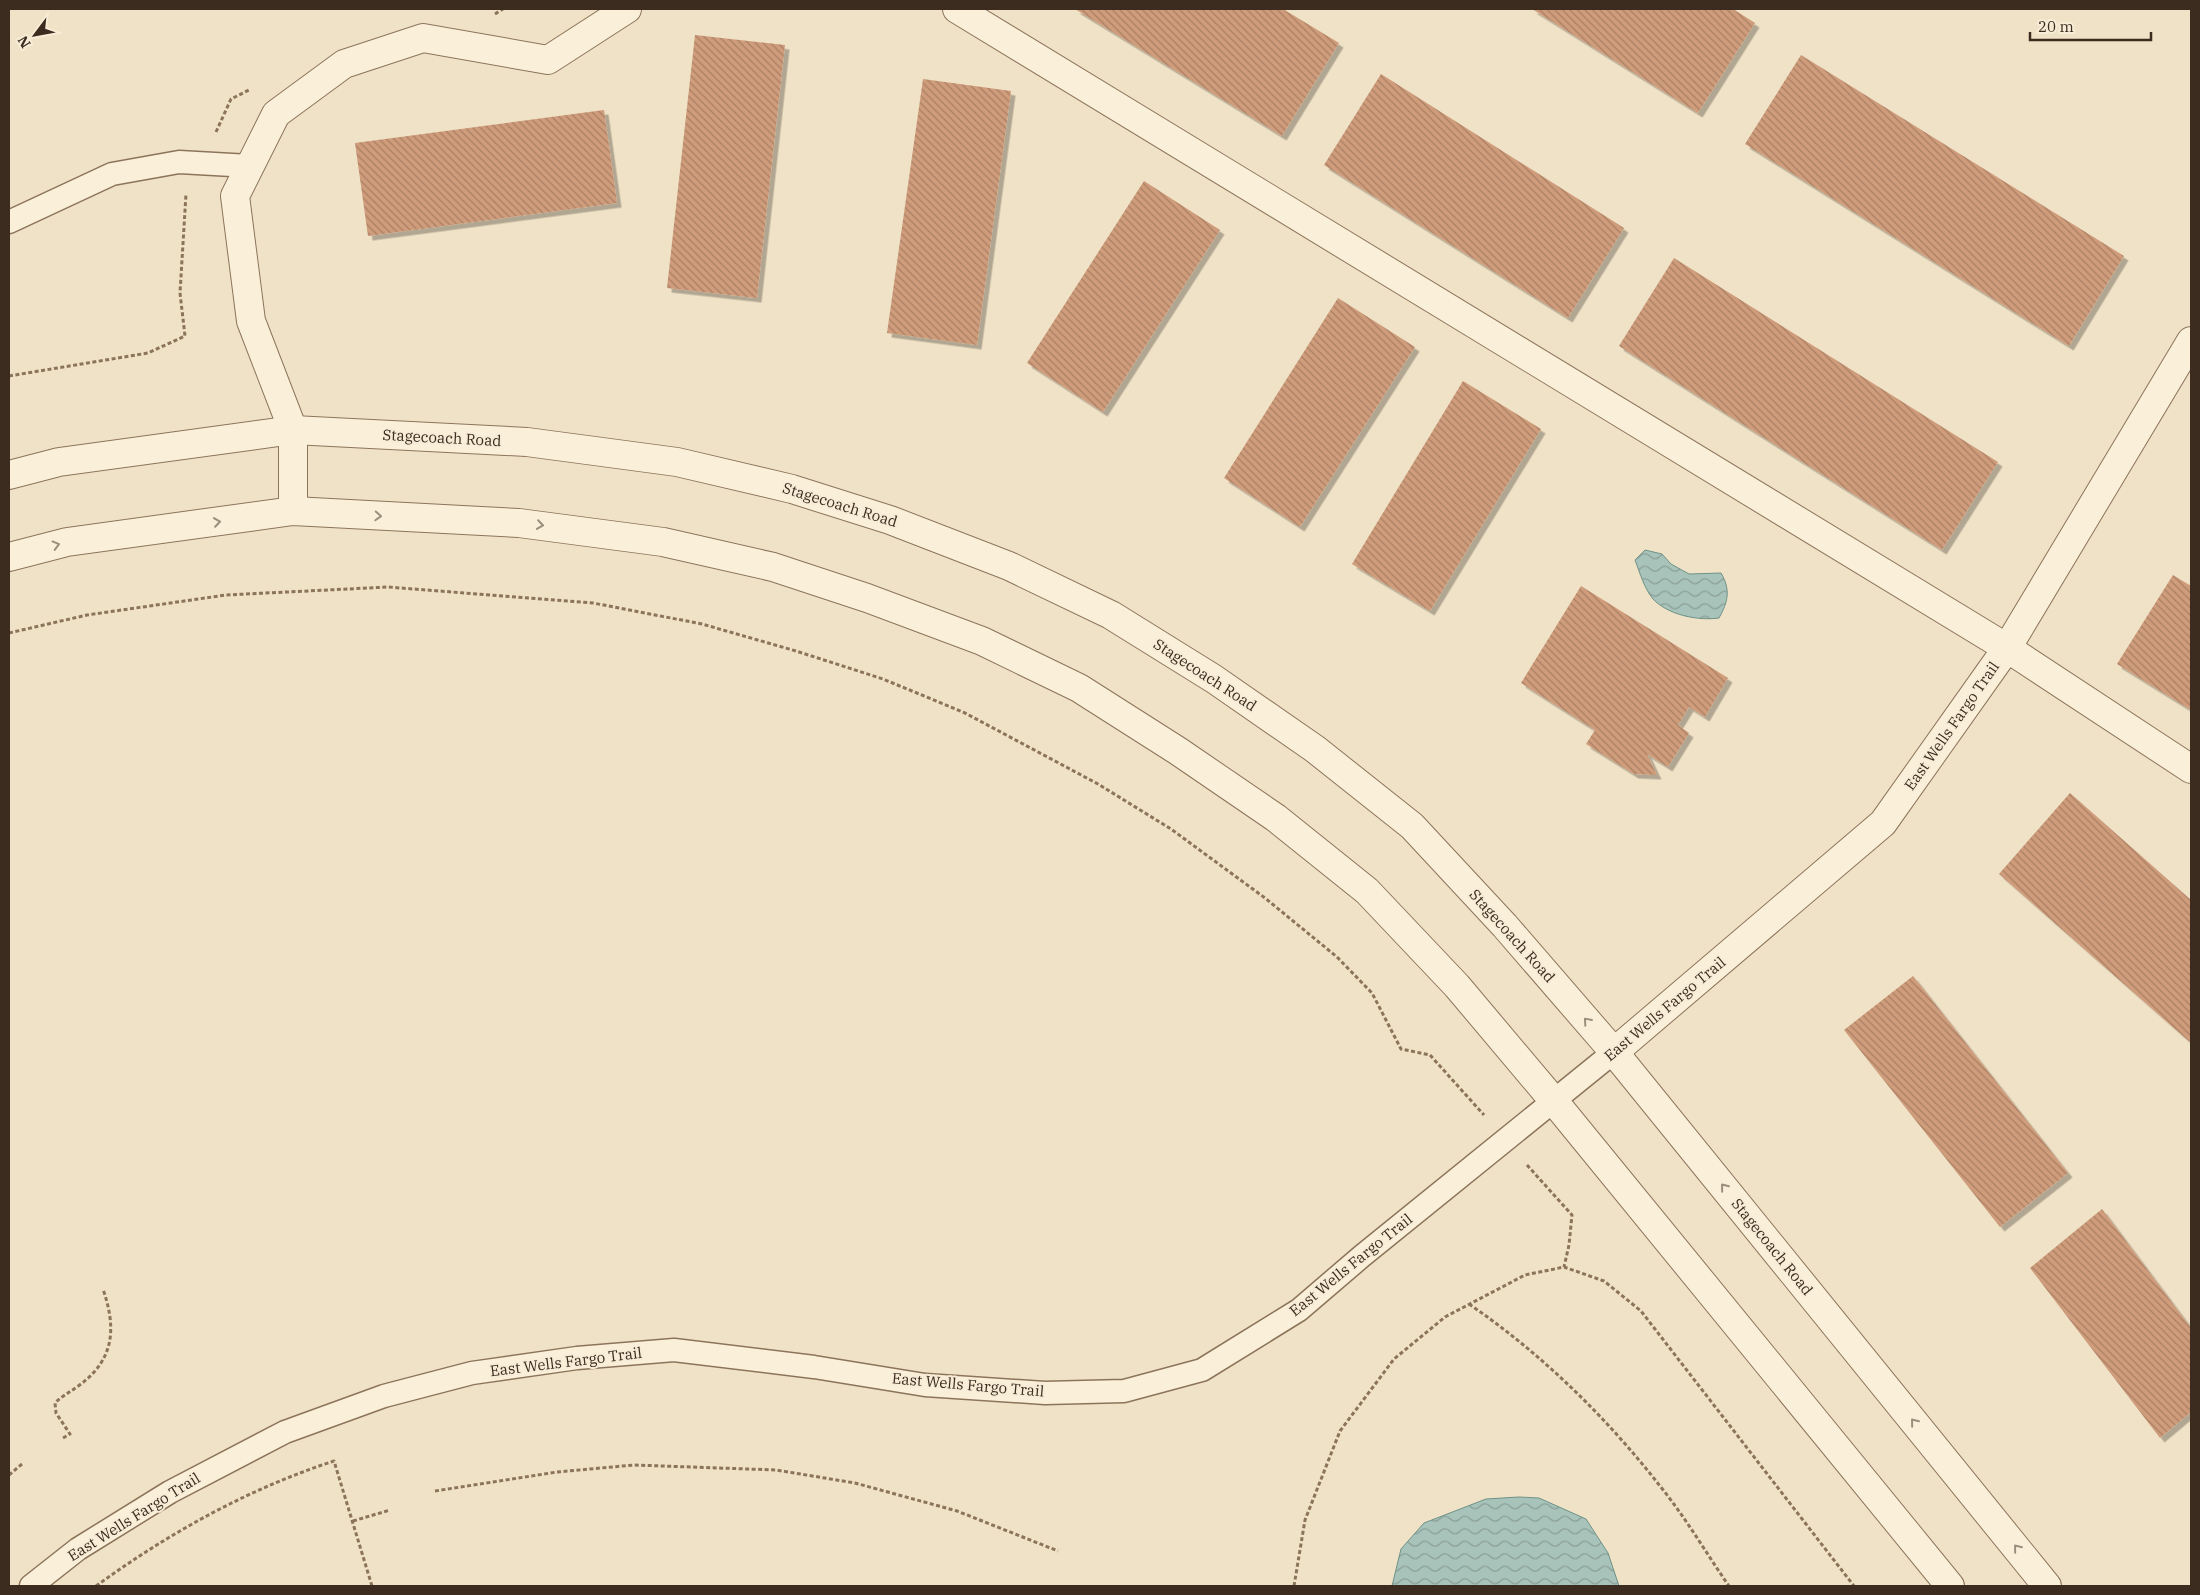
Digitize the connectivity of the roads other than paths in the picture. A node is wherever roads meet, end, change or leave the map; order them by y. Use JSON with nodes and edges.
{"nodes":[{"id":1,"x":627,"y":9,"type":"edge"},
{"id":2,"x":957,"y":9,"type":"edge"},
{"id":3,"x":250,"y":166,"type":"junction"},
{"id":4,"x":9,"y":222,"type":"edge"},
{"id":5,"x":2191,"y":342,"type":"edge"},
{"id":6,"x":293,"y":430,"type":"junction"},
{"id":7,"x":9,"y":475,"type":"edge"},
{"id":8,"x":293,"y":511,"type":"junction"},
{"id":9,"x":9,"y":557,"type":"edge"},
{"id":10,"x":2007,"y":648,"type":"junction"},
{"id":11,"x":2191,"y":769,"type":"edge"},
{"id":12,"x":1614,"y":1052,"type":"junction"},
{"id":13,"x":1553,"y":1100,"type":"junction"},
{"id":14,"x":32,"y":1586,"type":"edge"},
{"id":15,"x":1950,"y":1586,"type":"edge"},
{"id":16,"x":2048,"y":1586,"type":"edge"}],
"edges":[{"from":1,"to":3,"type":"street"},
{"from":2,"to":10,"type":"street"},
{"from":3,"to":4,"type":"lane"},
{"from":3,"to":6,"type":"street"},
{"from":5,"to":10,"type":"street","name":"East Wells Fargo Trail"},
{"from":6,"to":7,"type":"street","name":"Stagecoach Road"},
{"from":6,"to":8,"type":"street"},
{"from":12,"to":6,"type":"street","name":"Stagecoach Road","one_way":true},
{"from":9,"to":8,"type":"street","one_way":true},
{"from":8,"to":13,"type":"street","one_way":true},
{"from":10,"to":11,"type":"street"},
{"from":10,"to":12,"type":"street","name":"East Wells Fargo Trail"},
{"from":12,"to":13,"type":"lane","name":"East Wells Fargo Trail"},
{"from":16,"to":12,"type":"street","name":"Stagecoach Road","one_way":true},
{"from":13,"to":14,"type":"lane","name":"East Wells Fargo Trail"},
{"from":13,"to":15,"type":"street"}]}
